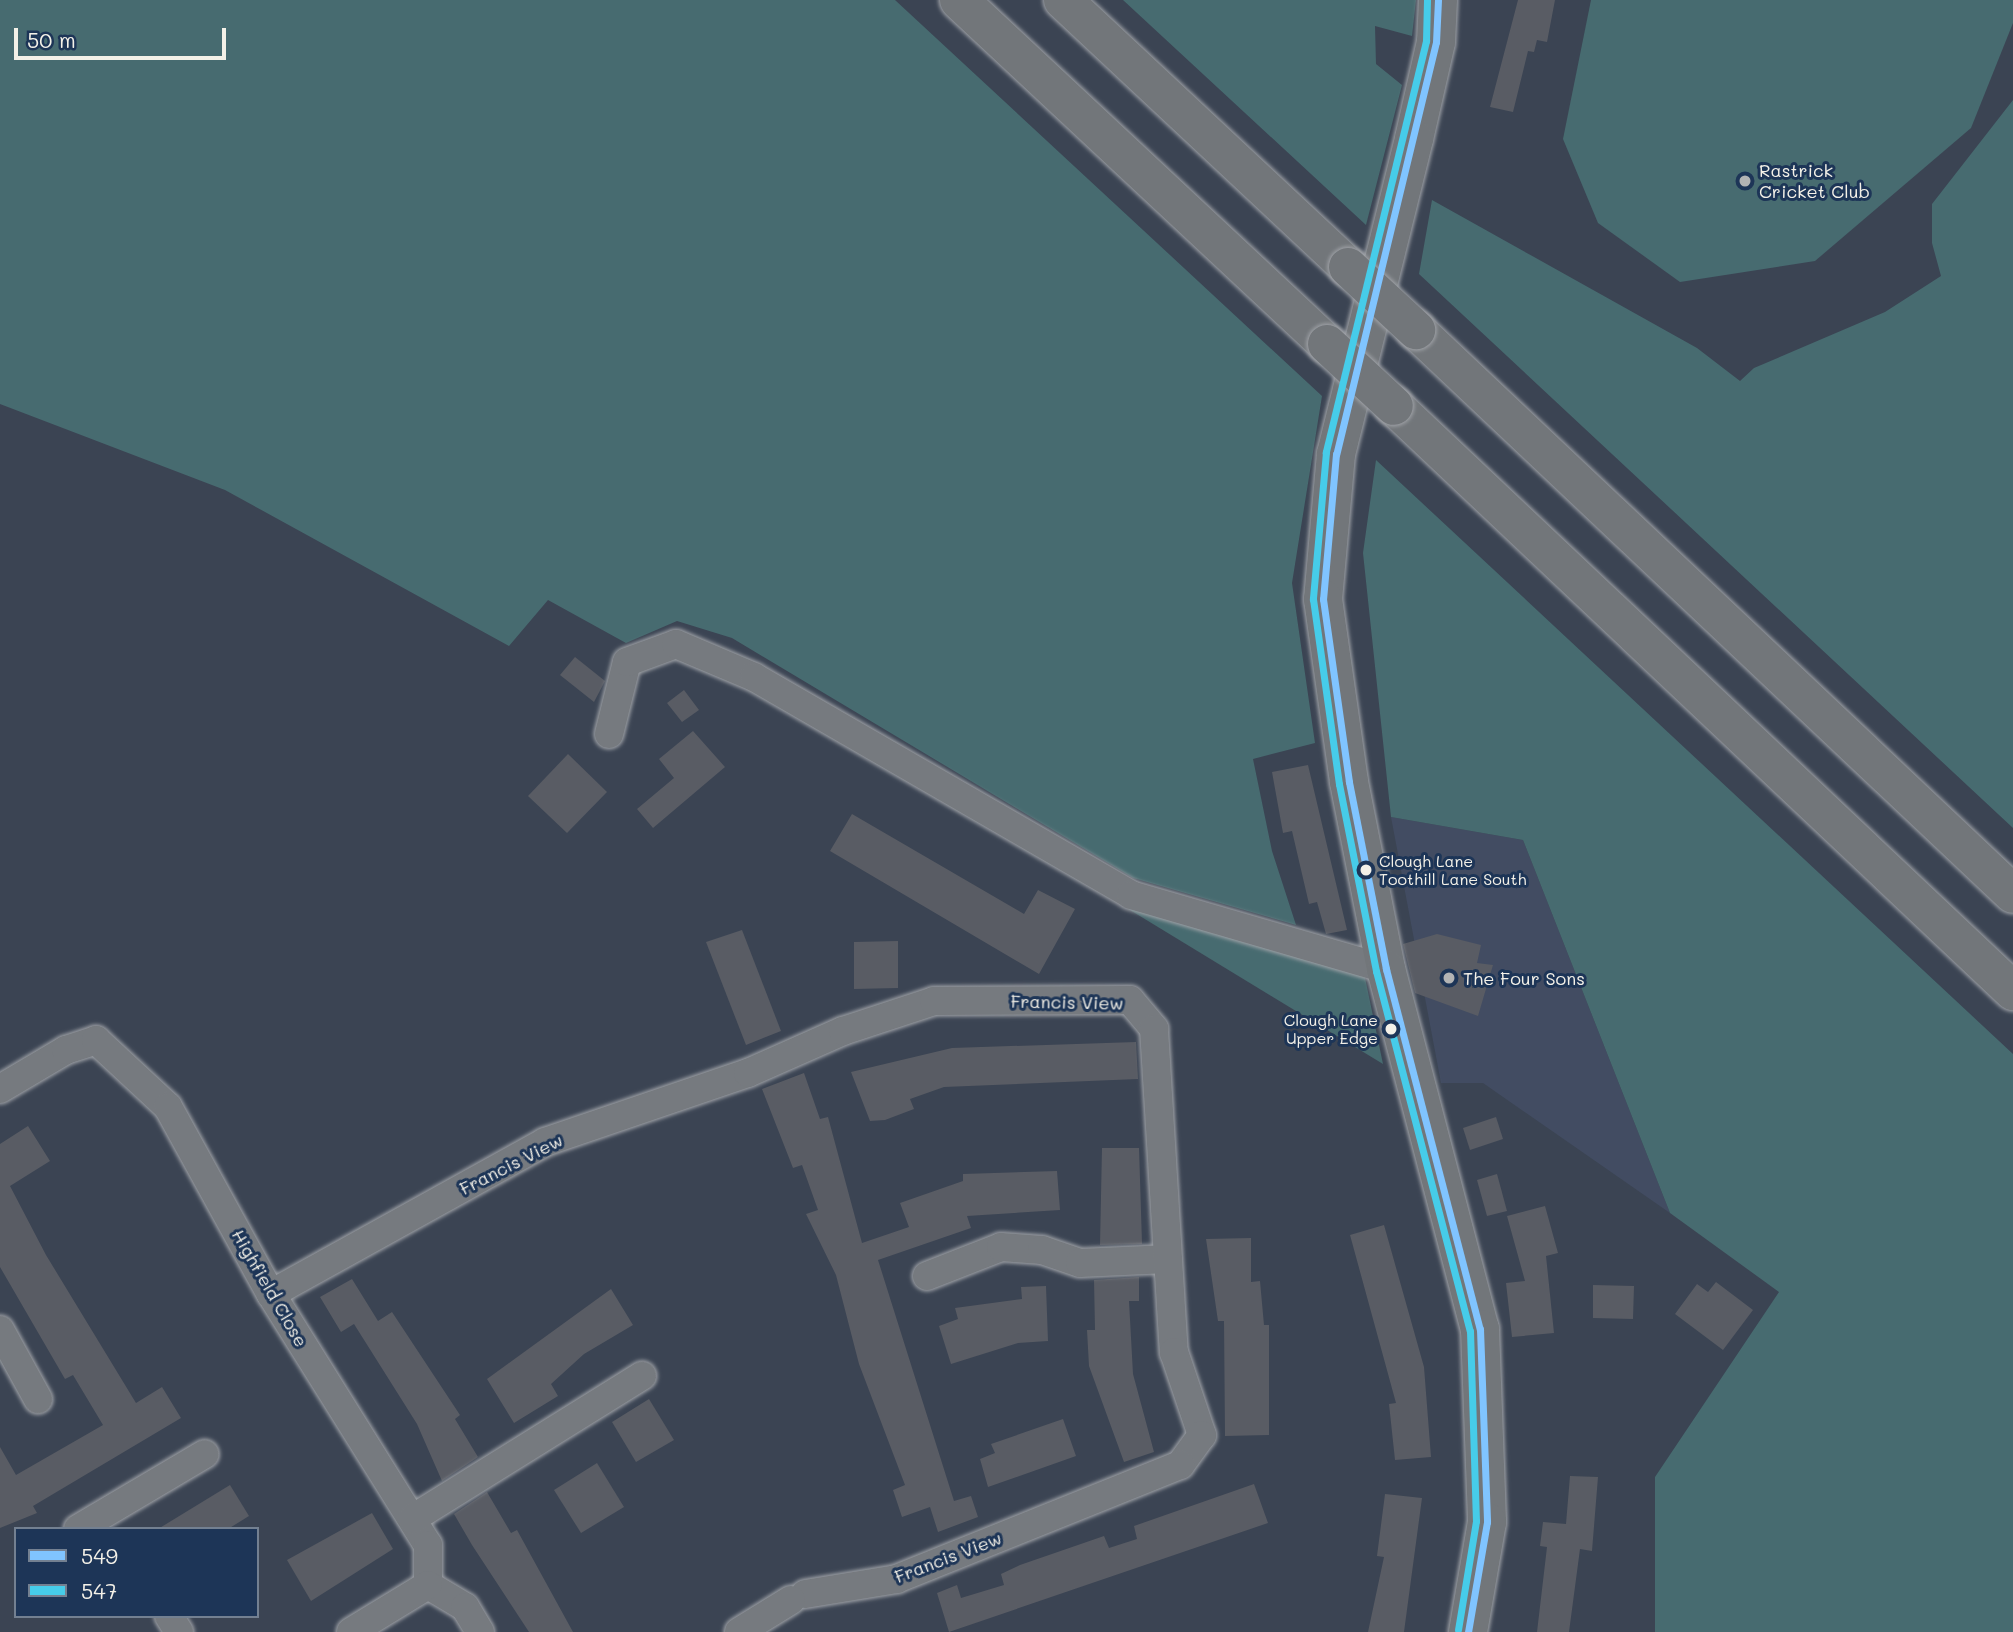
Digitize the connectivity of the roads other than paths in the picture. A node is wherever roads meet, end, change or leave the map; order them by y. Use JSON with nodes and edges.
{"nodes":[{"id":1,"x":959,"y":0,"type":"edge"},
{"id":2,"x":1063,"y":0,"type":"edge"},
{"id":3,"x":1438,"y":0,"type":"edge"},
{"id":4,"x":609,"y":734,"type":"dead end"},
{"id":5,"x":2013,"y":894,"type":"edge"},
{"id":6,"x":1386,"y":969,"type":"junction"},
{"id":7,"x":2013,"y":991,"type":"edge"},
{"id":8,"x":0,"y":1089,"type":"edge"},
{"id":9,"x":1168,"y":1259,"type":"junction"},
{"id":10,"x":927,"y":1276,"type":"dead end"},
{"id":11,"x":271,"y":1294,"type":"junction"},
{"id":12,"x":0,"y":1330,"type":"edge"},
{"id":13,"x":642,"y":1376,"type":"dead end"},
{"id":14,"x":38,"y":1399,"type":"dead end"},
{"id":15,"x":205,"y":1454,"type":"dead end"},
{"id":16,"x":412,"y":1518,"type":"junction"},
{"id":17,"x":114,"y":1520,"type":"edge"},
{"id":18,"x":86,"y":1527,"type":"edge"},
{"id":19,"x":428,"y":1585,"type":"junction"},
{"id":20,"x":351,"y":1632,"type":"edge"},
{"id":21,"x":480,"y":1632,"type":"edge"},
{"id":22,"x":739,"y":1632,"type":"edge"},
{"id":23,"x":1468,"y":1632,"type":"edge"}],
"edges":[{"from":1,"to":7,"type":"main road","bridge":true},
{"from":2,"to":5,"type":"main road","bridge":true},
{"from":3,"to":6,"type":"main road"},
{"from":4,"to":6,"type":"street"},
{"from":6,"to":23,"type":"main road"},
{"from":8,"to":11,"type":"street","name":"Highfield Close"},
{"from":9,"to":10,"type":"street"},
{"from":9,"to":11,"type":"street","name":"Francis View"},
{"from":9,"to":22,"type":"street","name":"Francis View"},
{"from":11,"to":16,"type":"street","name":"Highfield Close"},
{"from":12,"to":14,"type":"street"},
{"from":13,"to":16,"type":"street"},
{"from":15,"to":17,"type":"street"},
{"from":16,"to":19,"type":"street","name":"Highfield Close"},
{"from":17,"to":18,"type":"street"},
{"from":19,"to":20,"type":"street"},
{"from":19,"to":21,"type":"street"}]}
